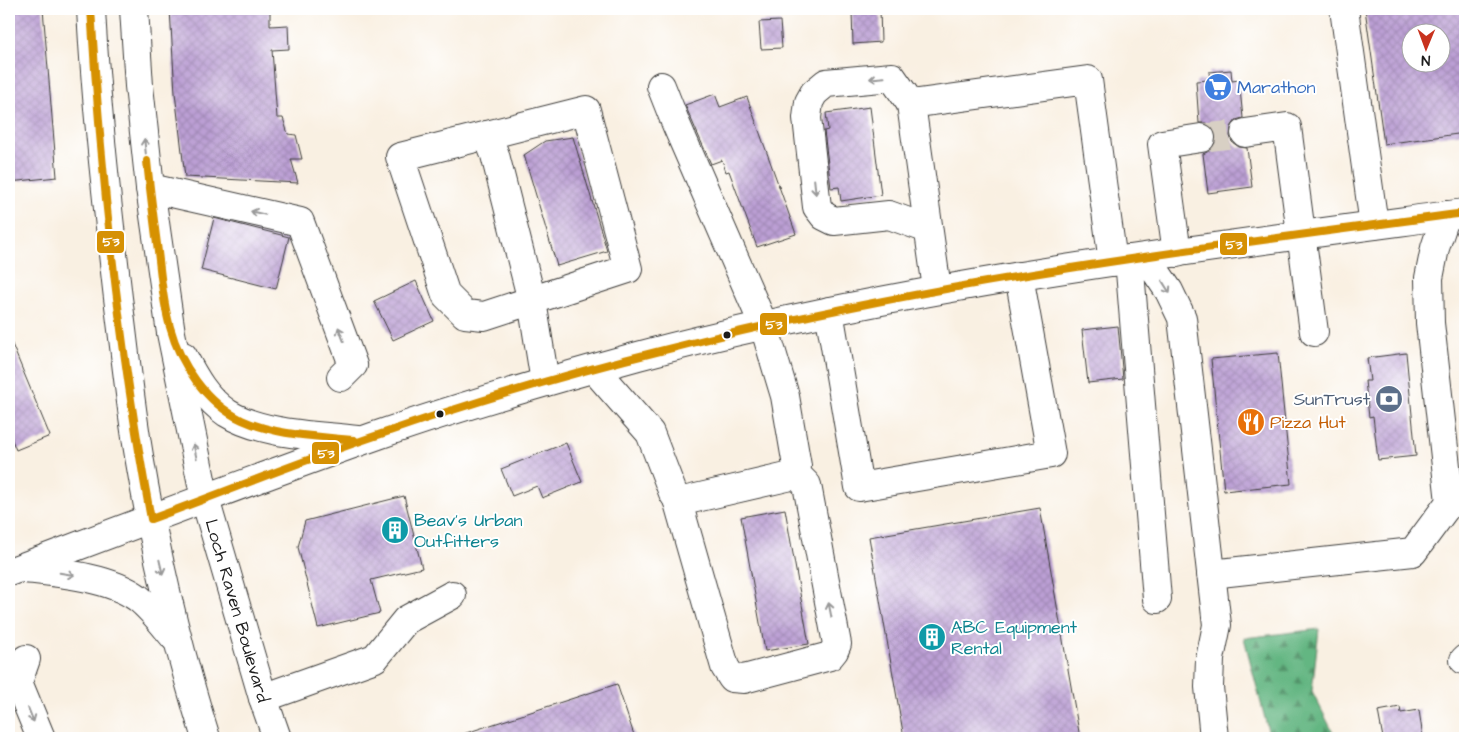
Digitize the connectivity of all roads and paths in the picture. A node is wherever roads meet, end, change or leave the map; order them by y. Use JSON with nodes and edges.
{"nodes":[{"id":1,"x":90,"y":9,"type":"edge"},
{"id":2,"x":134,"y":9,"type":"edge"},
{"id":3,"x":1344,"y":9,"type":"edge"},
{"id":4,"x":661,"y":86,"type":"dead end"},
{"id":5,"x":911,"y":104,"type":"junction"},
{"id":6,"x":1245,"y":133,"type":"tunnel mouth"},
{"id":7,"x":487,"y":135,"type":"junction"},
{"id":8,"x":1201,"y":138,"type":"tunnel mouth"},
{"id":9,"x":150,"y":188,"type":"junction"},
{"id":10,"x":1456,"y":214,"type":"edge"},
{"id":11,"x":1374,"y":225,"type":"junction"},
{"id":12,"x":928,"y":229,"type":"junction"},
{"id":13,"x":1302,"y":235,"type":"junction"},
{"id":14,"x":1177,"y":252,"type":"junction"},
{"id":15,"x":1129,"y":259,"type":"junction"},
{"id":16,"x":1019,"y":276,"type":"junction"},
{"id":17,"x":937,"y":289,"type":"junction"},
{"id":18,"x":532,"y":301,"type":"junction"},
{"id":19,"x":829,"y":311,"type":"junction"},
{"id":20,"x":764,"y":326,"type":"junction"},
{"id":21,"x":1314,"y":332,"type":"dead end"},
{"id":22,"x":171,"y":333,"type":"junction"},
{"id":23,"x":594,"y":369,"type":"junction"},
{"id":24,"x":342,"y":377,"type":"dead end"},
{"id":25,"x":545,"y":382,"type":"junction"},
{"id":26,"x":361,"y":441,"type":"junction"},
{"id":27,"x":795,"y":473,"type":"junction"},
{"id":28,"x":205,"y":499,"type":"junction"},
{"id":29,"x":677,"y":499,"type":"junction"},
{"id":30,"x":150,"y":520,"type":"junction"},
{"id":31,"x":14,"y":570,"type":"edge"},
{"id":32,"x":1211,"y":574,"type":"junction"},
{"id":33,"x":452,"y":596,"type":"dead end"},
{"id":34,"x":1157,"y":599,"type":"dead end"},
{"id":35,"x":178,"y":641,"type":"junction"},
{"id":36,"x":26,"y":659,"type":"dead end"},
{"id":37,"x":263,"y":698,"type":"junction"},
{"id":38,"x":41,"y":738,"type":"edge"},
{"id":39,"x":206,"y":738,"type":"edge"},
{"id":40,"x":277,"y":738,"type":"edge"},
{"id":41,"x":1214,"y":738,"type":"edge"}],
"edges":[{"from":1,"to":30,"type":"main road"},
{"from":9,"to":2,"type":"main road","name":"Loch Raven Boulevard","one_way":true},
{"from":3,"to":11,"type":"main road"},
{"from":4,"to":20,"type":"main road"},
{"from":5,"to":12,"type":"main road"},
{"from":5,"to":12,"type":"main road","one_way":true},
{"from":5,"to":15,"type":"main road"},
{"from":6,"to":13,"type":"main road"},
{"from":7,"to":18,"type":"main road"},
{"from":7,"to":18,"type":"main road"},
{"from":7,"to":18,"type":"main road"},
{"from":8,"to":14,"type":"main road"},
{"from":9,"to":22,"type":"main road","name":"Loch Raven Boulevard"},
{"from":24,"to":9,"type":"main road","one_way":true},
{"from":10,"to":11,"type":"main road"},
{"from":10,"to":32,"type":"main road"},
{"from":11,"to":13,"type":"main road"},
{"from":12,"to":17,"type":"main road"},
{"from":13,"to":14,"type":"main road"},
{"from":13,"to":21,"type":"main road"},
{"from":14,"to":15,"type":"main road"},
{"from":15,"to":16,"type":"main road"},
{"from":15,"to":32,"type":"main road","one_way":true},
{"from":15,"to":34,"type":"main road"},
{"from":16,"to":17,"type":"main road"},
{"from":16,"to":19,"type":"main road"},
{"from":17,"to":19,"type":"main road"},
{"from":18,"to":25,"type":"main road"},
{"from":19,"to":20,"type":"main road"},
{"from":20,"to":23,"type":"main road"},
{"from":20,"to":27,"type":"main road"},
{"from":22,"to":26,"type":"main road"},
{"from":28,"to":22,"type":"main road","name":"Loch Raven Boulevard","one_way":true},
{"from":23,"to":25,"type":"main road"},
{"from":23,"to":29,"type":"main road"},
{"from":25,"to":26,"type":"main road"},
{"from":26,"to":28,"type":"main road"},
{"from":27,"to":29,"type":"main road"},
{"from":29,"to":27,"type":"main road","one_way":true},
{"from":28,"to":30,"type":"main road"},
{"from":28,"to":37,"type":"main road","name":"Loch Raven Boulevard"},
{"from":30,"to":31,"type":"main road"},
{"from":30,"to":35,"type":"main road","one_way":true},
{"from":31,"to":35,"type":"main road","one_way":true},
{"from":32,"to":41,"type":"main road"},
{"from":33,"to":37,"type":"main road"},
{"from":35,"to":39,"type":"main road"},
{"from":36,"to":38,"type":"main road","one_way":true},
{"from":37,"to":40,"type":"main road","name":"Loch Raven Boulevard"}]}
